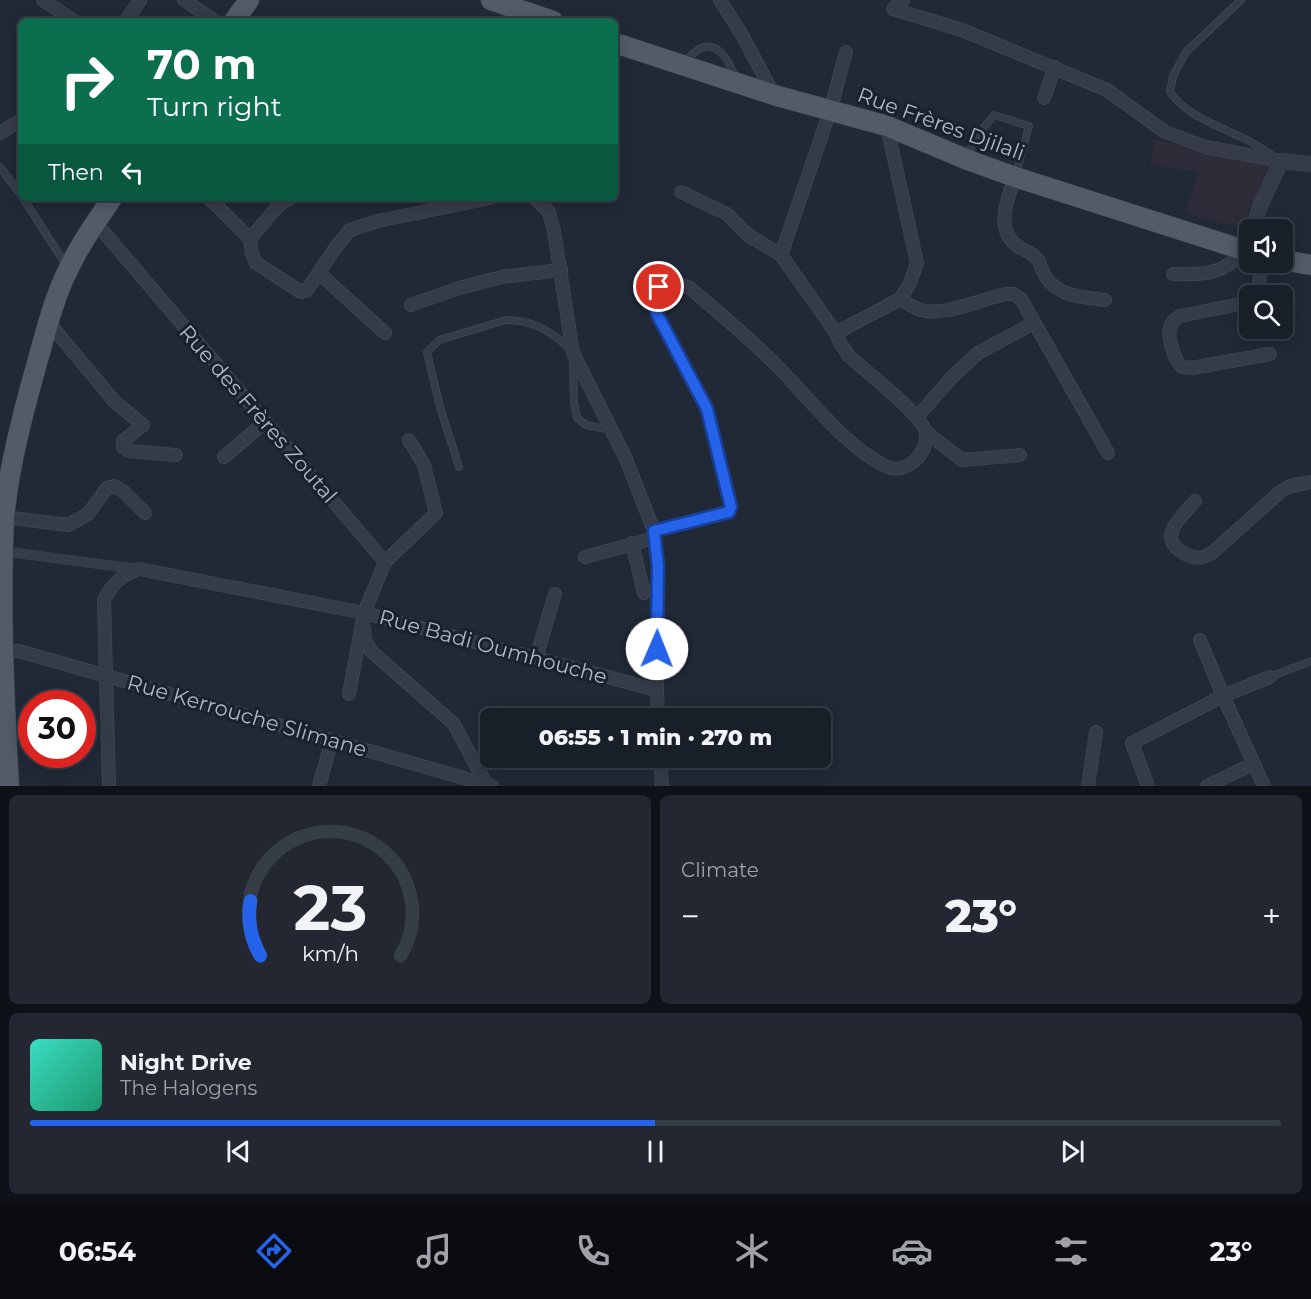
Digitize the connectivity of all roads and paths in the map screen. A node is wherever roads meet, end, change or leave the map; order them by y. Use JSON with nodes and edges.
{"nodes":[{"id":1,"x":43,"y":0,"type":"edge"},
{"id":2,"x":140,"y":0,"type":"edge"},
{"id":3,"x":184,"y":0,"type":"edge"},
{"id":4,"x":720,"y":0,"type":"edge"},
{"id":5,"x":903,"y":0,"type":"edge"},
{"id":6,"x":1241,"y":0,"type":"edge"},
{"id":7,"x":496,"y":1,"type":"edge"},
{"id":8,"x":70,"y":18,"type":"edge"},
{"id":9,"x":128,"y":18,"type":"edge"},
{"id":10,"x":211,"y":18,"type":"edge"},
{"id":11,"x":544,"y":18,"type":"edge"},
{"id":12,"x":618,"y":44,"type":"edge"},
{"id":13,"x":846,"y":52,"type":"dead end"},
{"id":14,"x":1055,"y":67,"type":"junction"},
{"id":15,"x":774,"y":95,"type":"junction"},
{"id":16,"x":1044,"y":98,"type":"dead end"},
{"id":17,"x":830,"y":111,"type":"junction"},
{"id":18,"x":18,"y":122,"type":"edge"},
{"id":19,"x":887,"y":126,"type":"junction"},
{"id":20,"x":0,"y":132,"type":"edge"},
{"id":21,"x":968,"y":160,"type":"junction"},
{"id":22,"x":1281,"y":161,"type":"junction"},
{"id":23,"x":1311,"y":164,"type":"edge"},
{"id":24,"x":0,"y":167,"type":"edge"},
{"id":25,"x":1015,"y":177,"type":"junction"},
{"id":26,"x":18,"y":191,"type":"edge"},
{"id":27,"x":681,"y":192,"type":"dead end"},
{"id":28,"x":25,"y":201,"type":"edge"},
{"id":29,"x":110,"y":201,"type":"edge"},
{"id":30,"x":212,"y":201,"type":"edge"},
{"id":31,"x":286,"y":201,"type":"edge"},
{"id":32,"x":475,"y":201,"type":"edge"},
{"id":33,"x":538,"y":201,"type":"edge"},
{"id":34,"x":1256,"y":219,"type":"edge"},
{"id":35,"x":96,"y":223,"type":"junction"},
{"id":36,"x":250,"y":239,"type":"junction"},
{"id":37,"x":1239,"y":244,"type":"edge"},
{"id":38,"x":781,"y":255,"type":"junction"},
{"id":39,"x":1239,"y":257,"type":"edge"},
{"id":40,"x":1293,"y":263,"type":"edge"},
{"id":41,"x":1311,"y":265,"type":"edge"},
{"id":42,"x":68,"y":268,"type":"junction"},
{"id":43,"x":561,"y":270,"type":"junction"},
{"id":44,"x":319,"y":273,"type":"junction"},
{"id":45,"x":1173,"y":274,"type":"dead end"},
{"id":46,"x":900,"y":298,"type":"junction"},
{"id":47,"x":1105,"y":300,"type":"dead end"},
{"id":48,"x":1239,"y":304,"type":"edge"},
{"id":49,"x":411,"y":305,"type":"dead end"},
{"id":50,"x":49,"y":323,"type":"junction"},
{"id":51,"x":1034,"y":323,"type":"junction"},
{"id":52,"x":385,"y":333,"type":"dead end"},
{"id":53,"x":836,"y":333,"type":"junction"},
{"id":54,"x":573,"y":353,"type":"junction"},
{"id":55,"x":1270,"y":354,"type":"dead end"},
{"id":56,"x":917,"y":417,"type":"junction"},
{"id":57,"x":265,"y":422,"type":"junction"},
{"id":58,"x":612,"y":430,"type":"junction"},
{"id":59,"x":926,"y":432,"type":"junction"},
{"id":60,"x":409,"y":440,"type":"dead end"},
{"id":61,"x":1108,"y":453,"type":"dead end"},
{"id":62,"x":176,"y":455,"type":"dead end"},
{"id":63,"x":1020,"y":455,"type":"dead end"},
{"id":64,"x":224,"y":457,"type":"dead end"},
{"id":65,"x":459,"y":468,"type":"dead end"},
{"id":66,"x":1311,"y":482,"type":"edge"},
{"id":67,"x":1195,"y":501,"type":"dead end"},
{"id":68,"x":145,"y":513,"type":"dead end"},
{"id":69,"x":4,"y":517,"type":"junction"},
{"id":70,"x":655,"y":535,"type":"junction"},
{"id":71,"x":632,"y":543,"type":"junction"},
{"id":72,"x":1,"y":551,"type":"edge"},
{"id":73,"x":585,"y":557,"type":"dead end"},
{"id":74,"x":385,"y":562,"type":"junction"},
{"id":75,"x":139,"y":569,"type":"junction"},
{"id":76,"x":644,"y":593,"type":"dead end"},
{"id":77,"x":555,"y":594,"type":"dead end"},
{"id":78,"x":364,"y":612,"type":"junction"},
{"id":79,"x":1200,"y":640,"type":"dead end"},
{"id":80,"x":1,"y":652,"type":"edge"},
{"id":81,"x":536,"y":658,"type":"junction"},
{"id":82,"x":1311,"y":661,"type":"edge"},
{"id":83,"x":107,"y":677,"type":"junction"},
{"id":84,"x":1270,"y":677,"type":"joint"},
{"id":85,"x":657,"y":690,"type":"junction"},
{"id":86,"x":349,"y":694,"type":"dead end"},
{"id":87,"x":1223,"y":696,"type":"junction"},
{"id":88,"x":658,"y":708,"type":"edge"},
{"id":89,"x":1096,"y":732,"type":"dead end"},
{"id":90,"x":332,"y":740,"type":"junction"},
{"id":91,"x":1253,"y":764,"type":"junction"},
{"id":92,"x":661,"y":768,"type":"edge"},
{"id":93,"x":9,"y":786,"type":"edge"},
{"id":94,"x":109,"y":786,"type":"edge"},
{"id":95,"x":319,"y":786,"type":"edge"},
{"id":96,"x":488,"y":786,"type":"edge"},
{"id":97,"x":662,"y":786,"type":"edge"},
{"id":98,"x":1088,"y":786,"type":"edge"},
{"id":99,"x":1148,"y":786,"type":"edge"},
{"id":100,"x":1207,"y":786,"type":"edge"},
{"id":101,"x":1264,"y":786,"type":"edge"}],
"edges":[{"from":1,"to":8,"type":"street"},
{"from":2,"to":9,"type":"street"},
{"from":3,"to":10,"type":"street"},
{"from":4,"to":15,"type":"street"},
{"from":5,"to":14,"type":"street"},
{"from":6,"to":22,"type":"lane"},
{"from":7,"to":11,"type":"main road"},
{"from":12,"to":15,"type":"main road","name":"Rue Frères Djilali"},
{"from":13,"to":17,"type":"street"},
{"from":14,"to":16,"type":"street"},
{"from":14,"to":22,"type":"street"},
{"from":15,"to":17,"type":"main road","name":"Rue Frères Djilali"},
{"from":17,"to":19,"type":"main road","name":"Rue Frères Djilali"},
{"from":17,"to":38,"type":"street"},
{"from":18,"to":20,"type":"street"},
{"from":19,"to":21,"type":"main road","name":"Rue Frères Djilali"},
{"from":19,"to":46,"type":"street"},
{"from":21,"to":25,"type":"main road","name":"Rue Frères Djilali"},
{"from":21,"to":25,"type":"lane"},
{"from":22,"to":23,"type":"street"},
{"from":22,"to":34,"type":"street"},
{"from":24,"to":26,"type":"lane"},
{"from":25,"to":37,"type":"main road","name":"Rue Frères Djilali"},
{"from":25,"to":47,"type":"street"},
{"from":27,"to":38,"type":"street"},
{"from":28,"to":42,"type":"lane"},
{"from":29,"to":35,"type":"main road"},
{"from":30,"to":36,"type":"street"},
{"from":31,"to":36,"type":"street"},
{"from":32,"to":44,"type":"street"},
{"from":33,"to":43,"type":"street"},
{"from":35,"to":42,"type":"main road"},
{"from":35,"to":57,"type":"street","name":"Rue des Frères Zoutal"},
{"from":36,"to":44,"type":"street"},
{"from":38,"to":53,"type":"street"},
{"from":39,"to":45,"type":"street"},
{"from":40,"to":41,"type":"main road"},
{"from":42,"to":50,"type":"main road"},
{"from":43,"to":49,"type":"street"},
{"from":43,"to":54,"type":"street"},
{"from":44,"to":52,"type":"street"},
{"from":46,"to":51,"type":"street"},
{"from":46,"to":53,"type":"street"},
{"from":48,"to":55,"type":"street"},
{"from":50,"to":62,"type":"street"},
{"from":50,"to":69,"type":"main road"},
{"from":51,"to":56,"type":"street"},
{"from":51,"to":61,"type":"street"},
{"from":53,"to":56,"type":"street"},
{"from":54,"to":58,"type":"street"},
{"from":54,"to":58,"type":"lane"},
{"from":54,"to":65,"type":"lane"},
{"from":56,"to":59,"type":"street"},
{"from":57,"to":64,"type":"street"},
{"from":57,"to":74,"type":"street","name":"Rue des Frères Zoutal"},
{"from":58,"to":70,"type":"street"},
{"from":59,"to":63,"type":"street"},
{"from":59,"to":70,"type":"street"},
{"from":60,"to":74,"type":"street"},
{"from":66,"to":67,"type":"street"},
{"from":68,"to":69,"type":"street"},
{"from":69,"to":72,"type":"main road"},
{"from":70,"to":71,"type":"street"},
{"from":70,"to":85,"type":"street"},
{"from":71,"to":73,"type":"street"},
{"from":71,"to":76,"type":"street"},
{"from":72,"to":75,"type":"street"},
{"from":72,"to":80,"type":"main road"},
{"from":74,"to":78,"type":"street"},
{"from":75,"to":78,"type":"street","name":"Rue Badi Oumhouche"},
{"from":75,"to":83,"type":"street"},
{"from":77,"to":81,"type":"street"},
{"from":78,"to":81,"type":"street","name":"Rue Badi Oumhouche"},
{"from":78,"to":86,"type":"street"},
{"from":78,"to":96,"type":"street"},
{"from":79,"to":87,"type":"street"},
{"from":80,"to":83,"type":"street","name":"Rue Kerrouche Slimane"},
{"from":80,"to":93,"type":"main road"},
{"from":81,"to":85,"type":"street","name":"Rue Badi Oumhouche"},
{"from":82,"to":84,"type":"lane"},
{"from":83,"to":90,"type":"street","name":"Rue Kerrouche Slimane"},
{"from":83,"to":94,"type":"street"},
{"from":84,"to":87,"type":"street"},
{"from":85,"to":88,"type":"street"},
{"from":87,"to":91,"type":"street"},
{"from":87,"to":99,"type":"street"},
{"from":89,"to":98,"type":"street"},
{"from":90,"to":95,"type":"street"},
{"from":90,"to":96,"type":"street","name":"Rue Kerrouche Slimane"},
{"from":91,"to":100,"type":"street"},
{"from":91,"to":101,"type":"street"},
{"from":92,"to":97,"type":"street"}]}
